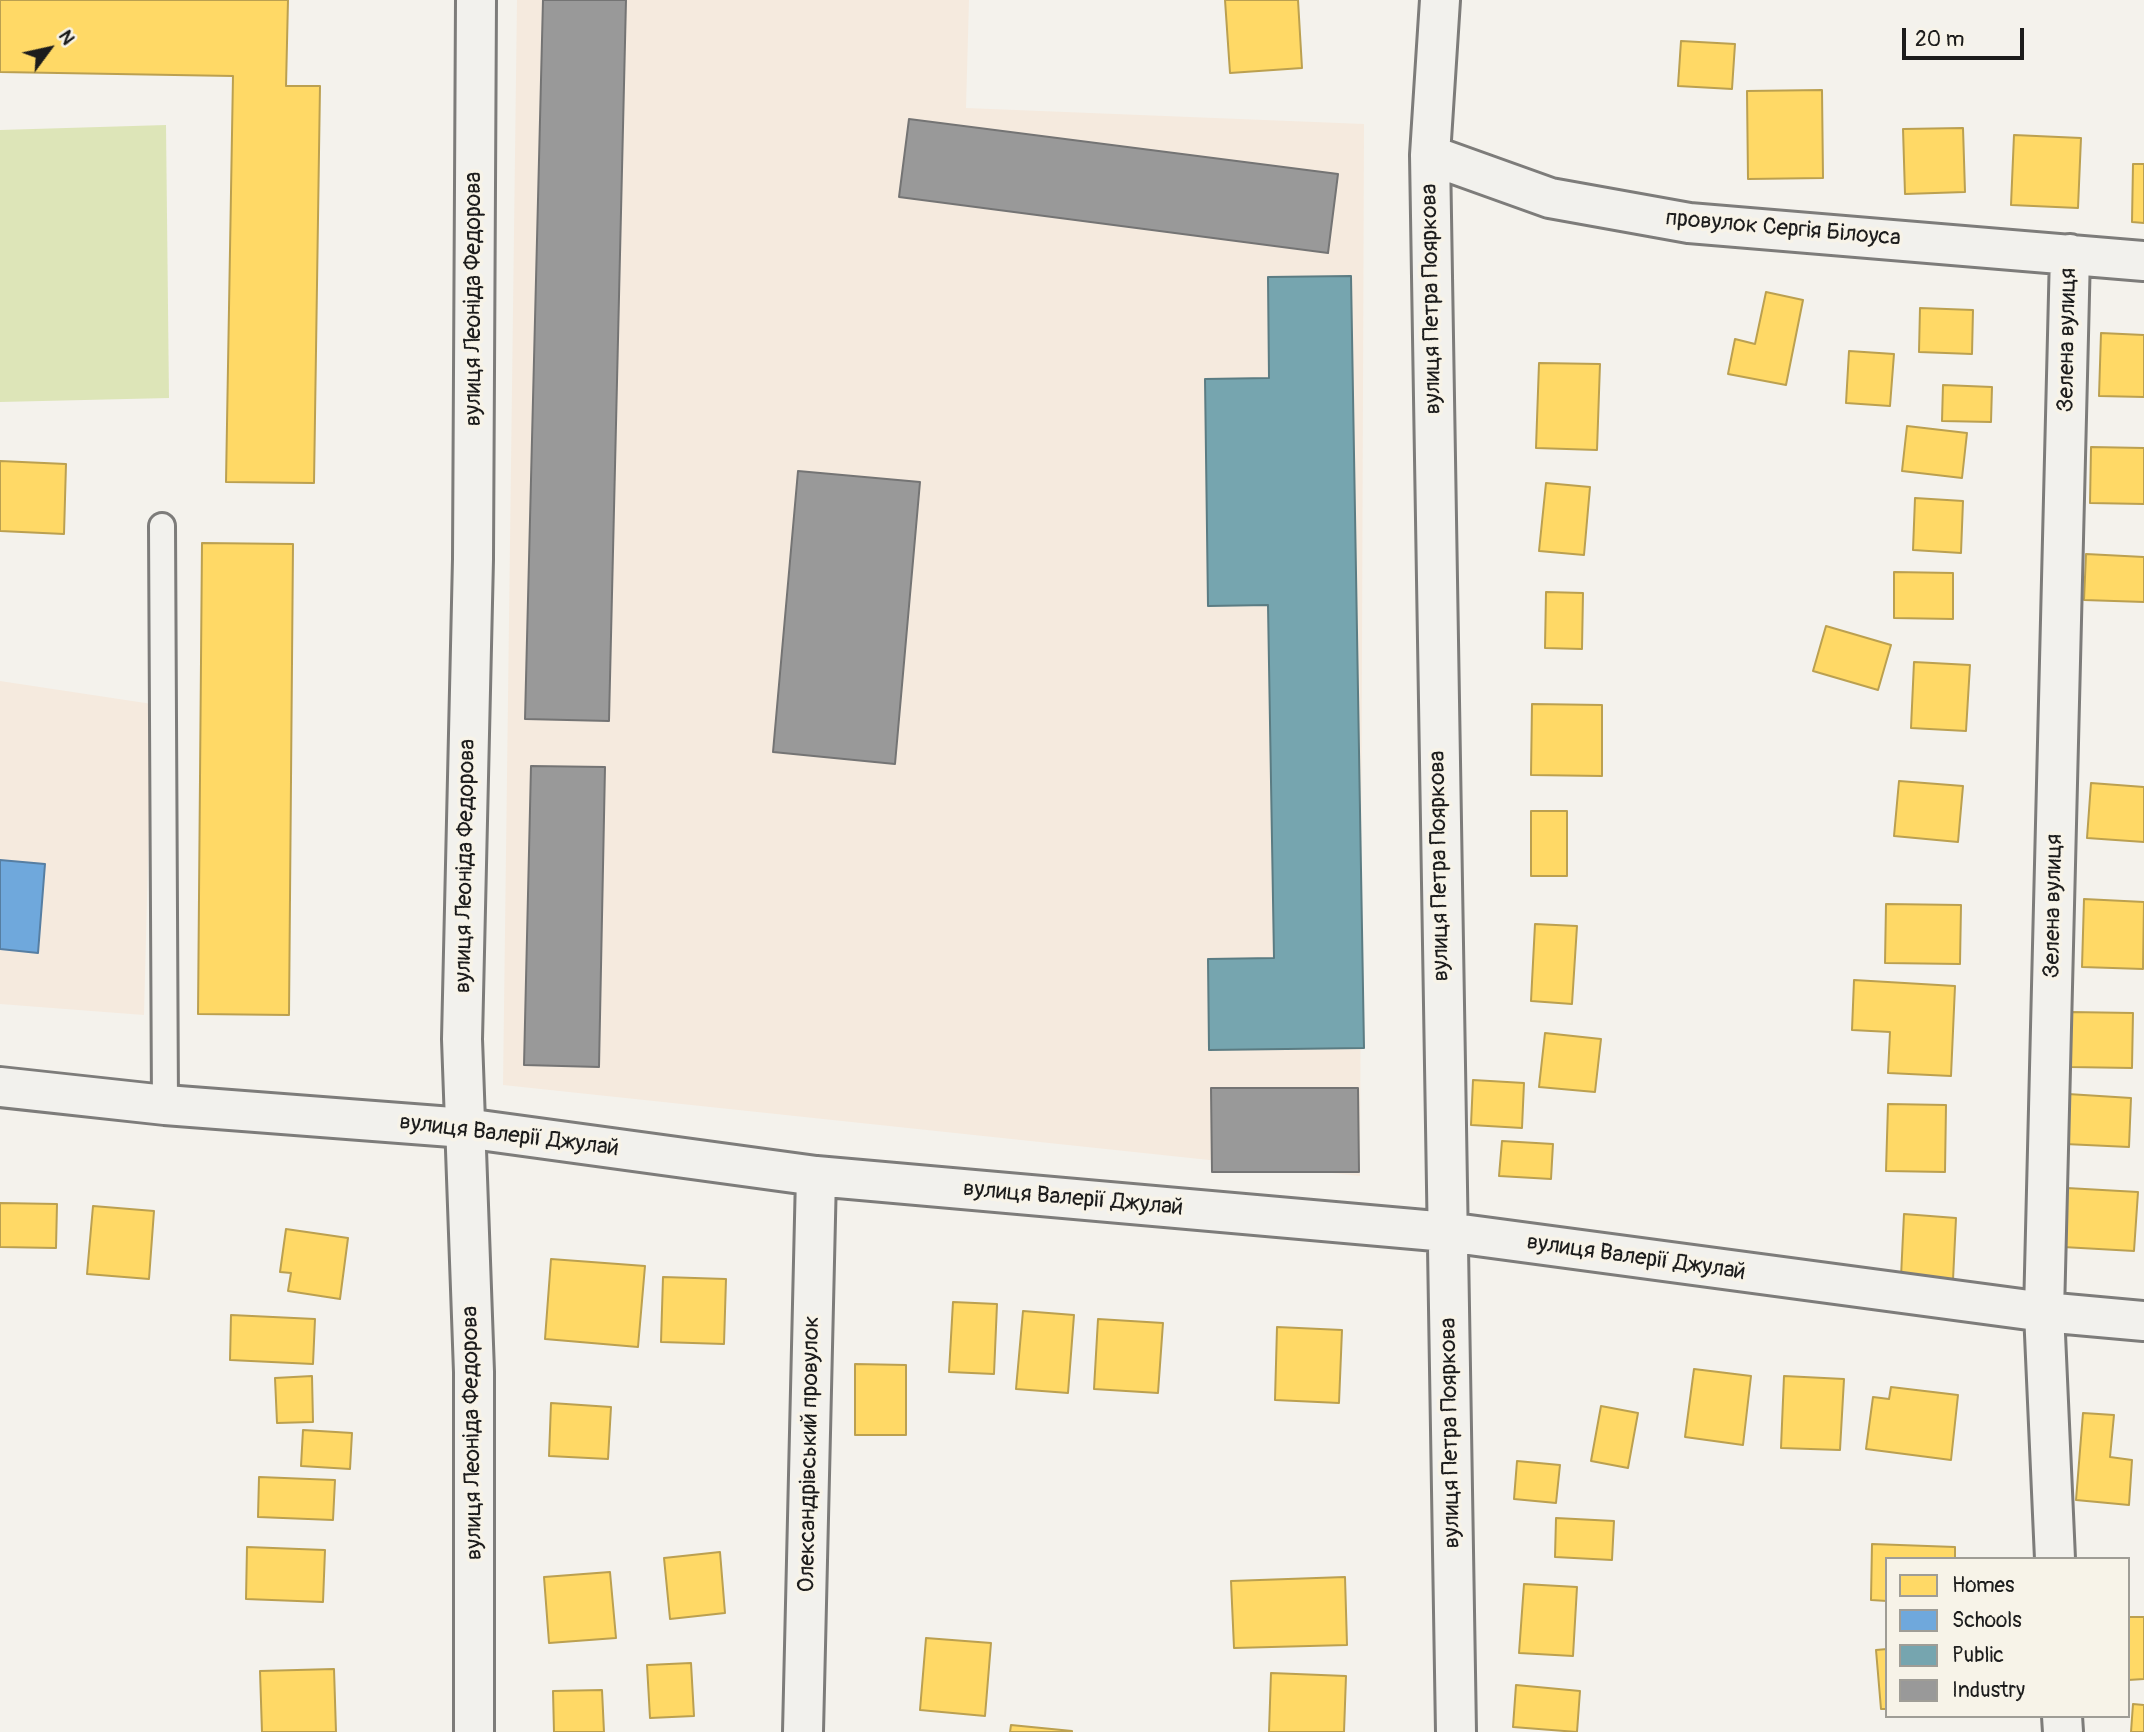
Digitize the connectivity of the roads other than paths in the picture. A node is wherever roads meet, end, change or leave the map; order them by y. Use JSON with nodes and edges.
{"nodes":[{"id":1,"x":476,"y":0,"type":"edge"},
{"id":2,"x":1440,"y":0,"type":"edge"},
{"id":3,"x":1430,"y":155,"type":"junction"},
{"id":4,"x":2070,"y":254,"type":"junction"},
{"id":5,"x":2144,"y":261,"type":"edge"},
{"id":6,"x":162,"y":526,"type":"dead end"},
{"id":7,"x":0,"y":1087,"type":"edge"},
{"id":8,"x":165,"y":1105,"type":"junction"},
{"id":9,"x":465,"y":1128,"type":"junction"},
{"id":10,"x":816,"y":1176,"type":"junction"},
{"id":11,"x":1447,"y":1232,"type":"junction"},
{"id":12,"x":2043,"y":1312,"type":"junction"},
{"id":13,"x":2144,"y":1321,"type":"edge"},
{"id":14,"x":2055,"y":1557,"type":"edge"},
{"id":15,"x":474,"y":1732,"type":"edge"},
{"id":16,"x":803,"y":1732,"type":"edge"},
{"id":17,"x":1456,"y":1732,"type":"edge"}],
"edges":[{"from":1,"to":9,"type":"street","name":"вулиця Леоніда Федорова"},
{"from":2,"to":3,"type":"street","name":"вулиця Петра Пояркова"},
{"from":3,"to":4,"type":"street","name":"провулок Сергія Білоуса"},
{"from":3,"to":11,"type":"street","name":"вулиця Петра Пояркова"},
{"from":4,"to":5,"type":"street","name":"провулок Сергія Білоуса"},
{"from":4,"to":12,"type":"street","name":"Зелена вулиця"},
{"from":6,"to":8,"type":"lane"},
{"from":7,"to":8,"type":"street","name":"вулиця Валерії Джулай"},
{"from":8,"to":9,"type":"street","name":"вулиця Валерії Джулай"},
{"from":9,"to":10,"type":"street","name":"вулиця Валерії Джулай"},
{"from":9,"to":15,"type":"street","name":"вулиця Леоніда Федорова"},
{"from":10,"to":11,"type":"street","name":"вулиця Валерії Джулай"},
{"from":10,"to":16,"type":"street","name":"Олександрівський провулок"},
{"from":11,"to":12,"type":"street","name":"вулиця Валерії Джулай"},
{"from":11,"to":17,"type":"street","name":"вулиця Петра Пояркова"},
{"from":12,"to":13,"type":"street","name":"вулиця Валерії Джулай"},
{"from":12,"to":14,"type":"street","name":"Зелена вулиця"}]}
